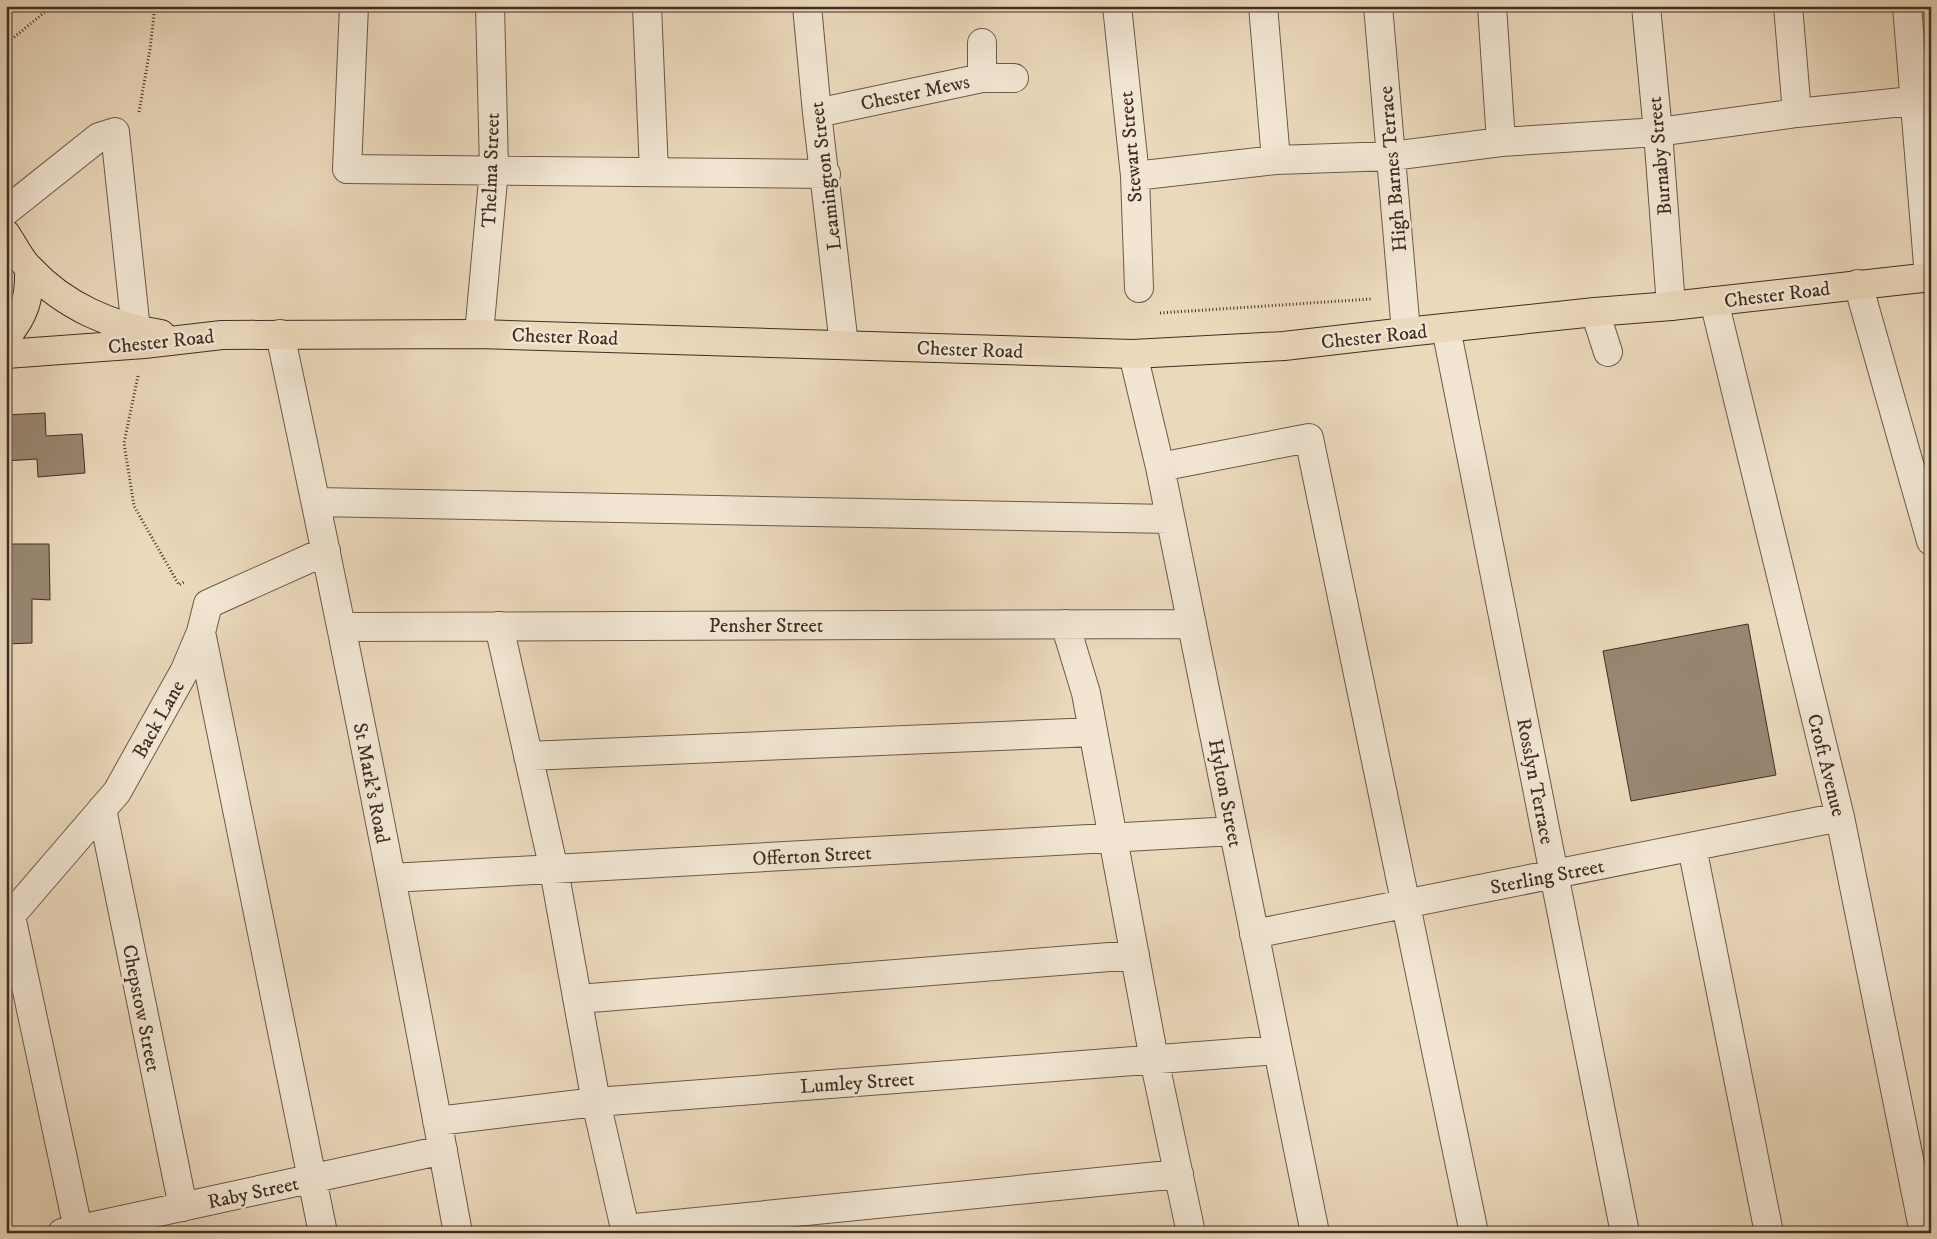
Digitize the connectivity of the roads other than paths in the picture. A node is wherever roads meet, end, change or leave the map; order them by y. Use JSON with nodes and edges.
{"nodes":[{"id":1,"x":354,"y":6,"type":"edge"},
{"id":2,"x":490,"y":6,"type":"edge"},
{"id":3,"x":647,"y":6,"type":"edge"},
{"id":4,"x":807,"y":6,"type":"edge"},
{"id":5,"x":1117,"y":6,"type":"edge"},
{"id":6,"x":1263,"y":6,"type":"edge"},
{"id":7,"x":1378,"y":6,"type":"edge"},
{"id":8,"x":1492,"y":6,"type":"edge"},
{"id":9,"x":1646,"y":6,"type":"edge"},
{"id":10,"x":1788,"y":6,"type":"edge"},
{"id":11,"x":1907,"y":6,"type":"edge"},
{"id":12,"x":982,"y":43,"type":"dead end"},
{"id":13,"x":982,"y":78,"type":"junction"},
{"id":14,"x":1014,"y":78,"type":"dead end"},
{"id":15,"x":1923,"y":100,"type":"edge"},
{"id":16,"x":817,"y":113,"type":"junction"},
{"id":17,"x":1797,"y":113,"type":"junction"},
{"id":18,"x":1658,"y":132,"type":"junction"},
{"id":19,"x":1501,"y":142,"type":"junction"},
{"id":20,"x":1392,"y":156,"type":"junction"},
{"id":21,"x":1276,"y":160,"type":"junction"},
{"id":22,"x":494,"y":170,"type":"junction"},
{"id":23,"x":654,"y":172,"type":"junction"},
{"id":24,"x":826,"y":174,"type":"junction"},
{"id":25,"x":1135,"y":176,"type":"junction"},
{"id":26,"x":6,"y":211,"type":"edge"},
{"id":27,"x":6,"y":234,"type":"edge"},
{"id":28,"x":29,"y":269,"type":"junction"},
{"id":29,"x":1930,"y":277,"type":"edge"},
{"id":30,"x":1858,"y":284,"type":"junction"},
{"id":31,"x":1140,"y":288,"type":"road end"},
{"id":32,"x":1714,"y":301,"type":"junction"},
{"id":33,"x":1671,"y":306,"type":"junction"},
{"id":34,"x":1595,"y":312,"type":"junction"},
{"id":35,"x":1446,"y":328,"type":"junction"},
{"id":36,"x":136,"y":330,"type":"junction"},
{"id":37,"x":1406,"y":332,"type":"junction"},
{"id":38,"x":280,"y":334,"type":"junction"},
{"id":39,"x":479,"y":334,"type":"junction"},
{"id":40,"x":222,"y":335,"type":"junction"},
{"id":41,"x":6,"y":337,"type":"edge"},
{"id":42,"x":844,"y":345,"type":"junction"},
{"id":43,"x":1608,"y":352,"type":"dead end"},
{"id":44,"x":6,"y":354,"type":"edge"},
{"id":45,"x":1133,"y":354,"type":"junction"},
{"id":46,"x":1160,"y":467,"type":"junction"},
{"id":47,"x":316,"y":502,"type":"junction"},
{"id":48,"x":1170,"y":519,"type":"junction"},
{"id":49,"x":1931,"y":541,"type":"edge"},
{"id":50,"x":326,"y":550,"type":"junction"},
{"id":51,"x":1065,"y":624,"type":"junction"},
{"id":52,"x":1192,"y":624,"type":"junction"},
{"id":53,"x":499,"y":626,"type":"junction"},
{"id":54,"x":341,"y":627,"type":"junction"},
{"id":55,"x":201,"y":632,"type":"junction"},
{"id":56,"x":1093,"y":732,"type":"junction"},
{"id":57,"x":528,"y":756,"type":"junction"},
{"id":58,"x":102,"y":809,"type":"junction"},
{"id":59,"x":1840,"y":817,"type":"junction"},
{"id":60,"x":1233,"y":831,"type":"junction"},
{"id":61,"x":1114,"y":838,"type":"junction"},
{"id":62,"x":1692,"y":847,"type":"junction"},
{"id":63,"x":554,"y":870,"type":"junction"},
{"id":64,"x":1554,"y":874,"type":"junction"},
{"id":65,"x":392,"y":878,"type":"junction"},
{"id":66,"x":1406,"y":904,"type":"junction"},
{"id":67,"x":9,"y":919,"type":"edge"},
{"id":68,"x":1254,"y":934,"type":"junction"},
{"id":69,"x":1135,"y":955,"type":"junction"},
{"id":70,"x":578,"y":1000,"type":"junction"},
{"id":71,"x":1277,"y":1050,"type":"junction"},
{"id":72,"x":1154,"y":1059,"type":"junction"},
{"id":73,"x":596,"y":1102,"type":"junction"},
{"id":74,"x":437,"y":1121,"type":"junction"},
{"id":75,"x":443,"y":1150,"type":"junction"},
{"id":76,"x":1179,"y":1174,"type":"junction"},
{"id":77,"x":312,"y":1179,"type":"junction"},
{"id":78,"x":182,"y":1207,"type":"junction"},
{"id":79,"x":70,"y":1231,"type":"edge"},
{"id":80,"x":626,"y":1231,"type":"edge"},
{"id":81,"x":323,"y":1233,"type":"edge"},
{"id":82,"x":458,"y":1233,"type":"edge"},
{"id":83,"x":1191,"y":1233,"type":"edge"},
{"id":84,"x":1315,"y":1233,"type":"edge"},
{"id":85,"x":1474,"y":1233,"type":"edge"},
{"id":86,"x":1625,"y":1233,"type":"edge"},
{"id":87,"x":1769,"y":1233,"type":"edge"},
{"id":88,"x":1924,"y":1233,"type":"edge"}],
"edges":[{"from":1,"to":22,"type":"street"},
{"from":2,"to":22,"type":"street","name":"Thelma Street"},
{"from":3,"to":23,"type":"street"},
{"from":4,"to":16,"type":"street","name":"Leamington Street"},
{"from":5,"to":25,"type":"street","name":"Stewart Street"},
{"from":6,"to":21,"type":"street"},
{"from":7,"to":20,"type":"street","name":"High Barnes Terrace"},
{"from":8,"to":19,"type":"street"},
{"from":9,"to":18,"type":"street","name":"Burnaby Street"},
{"from":10,"to":17,"type":"street"},
{"from":11,"to":15,"type":"street"},
{"from":12,"to":13,"type":"street"},
{"from":13,"to":14,"type":"street","name":"Chester Mews"},
{"from":13,"to":16,"type":"street","name":"Chester Mews"},
{"from":15,"to":17,"type":"street"},
{"from":15,"to":29,"type":"street"},
{"from":16,"to":24,"type":"street","name":"Leamington Street"},
{"from":17,"to":18,"type":"street"},
{"from":18,"to":19,"type":"street"},
{"from":18,"to":33,"type":"street","name":"Burnaby Street"},
{"from":19,"to":20,"type":"street"},
{"from":20,"to":21,"type":"street"},
{"from":20,"to":37,"type":"street","name":"High Barnes Terrace"},
{"from":21,"to":25,"type":"street"},
{"from":22,"to":23,"type":"street"},
{"from":22,"to":39,"type":"street","name":"Thelma Street"},
{"from":23,"to":24,"type":"street"},
{"from":24,"to":42,"type":"street","name":"Leamington Street"},
{"from":25,"to":31,"type":"street","name":"Stewart Street"},
{"from":26,"to":36,"type":"street"},
{"from":27,"to":28,"type":"main road"},
{"from":28,"to":36,"type":"main road"},
{"from":28,"to":41,"type":"main road"},
{"from":29,"to":30,"type":"main road","name":"Chester Road"},
{"from":30,"to":32,"type":"main road","name":"Chester Road"},
{"from":30,"to":49,"type":"street"},
{"from":32,"to":33,"type":"main road","name":"Chester Road"},
{"from":32,"to":59,"type":"street","name":"Croft Avenue"},
{"from":33,"to":34,"type":"main road","name":"Chester Road"},
{"from":34,"to":35,"type":"main road","name":"Chester Road"},
{"from":34,"to":43,"type":"street"},
{"from":35,"to":37,"type":"main road","name":"Chester Road"},
{"from":35,"to":64,"type":"street","name":"Rosslyn Terrace"},
{"from":36,"to":40,"type":"main road"},
{"from":37,"to":45,"type":"main road","name":"Chester Road"},
{"from":38,"to":39,"type":"main road","name":"Chester Road"},
{"from":38,"to":40,"type":"main road","name":"Chester Road"},
{"from":38,"to":47,"type":"street","name":"St Mark's Road"},
{"from":39,"to":42,"type":"main road","name":"Chester Road"},
{"from":40,"to":44,"type":"main road","name":"Chester Road"},
{"from":42,"to":45,"type":"main road","name":"Chester Road"},
{"from":45,"to":46,"type":"street","name":"Hylton Street"},
{"from":46,"to":48,"type":"street","name":"Hylton Street"},
{"from":46,"to":66,"type":"street"},
{"from":47,"to":48,"type":"street"},
{"from":47,"to":50,"type":"street","name":"St Mark's Road"},
{"from":48,"to":52,"type":"street","name":"Hylton Street"},
{"from":50,"to":54,"type":"street","name":"St Mark's Road"},
{"from":50,"to":55,"type":"street","name":"Back Lane"},
{"from":51,"to":52,"type":"street","name":"Pensher Street"},
{"from":51,"to":53,"type":"street","name":"Pensher Street"},
{"from":51,"to":56,"type":"street"},
{"from":52,"to":60,"type":"street","name":"Hylton Street"},
{"from":53,"to":54,"type":"street","name":"Pensher Street"},
{"from":53,"to":57,"type":"street"},
{"from":54,"to":65,"type":"street","name":"St Mark's Road"},
{"from":55,"to":58,"type":"street","name":"Back Lane"},
{"from":55,"to":77,"type":"street"},
{"from":56,"to":57,"type":"street"},
{"from":56,"to":61,"type":"street"},
{"from":57,"to":63,"type":"street"},
{"from":58,"to":67,"type":"street","name":"Back Lane"},
{"from":58,"to":78,"type":"street","name":"Chepstow Street"},
{"from":59,"to":62,"type":"street","name":"Sterling Street"},
{"from":59,"to":88,"type":"street","name":"Croft Avenue"},
{"from":60,"to":61,"type":"street","name":"Offerton Street"},
{"from":60,"to":68,"type":"street","name":"Hylton Street"},
{"from":61,"to":63,"type":"street","name":"Offerton Street"},
{"from":61,"to":69,"type":"street"},
{"from":62,"to":64,"type":"street","name":"Sterling Street"},
{"from":62,"to":87,"type":"street"},
{"from":63,"to":65,"type":"street","name":"Offerton Street"},
{"from":63,"to":70,"type":"street"},
{"from":64,"to":66,"type":"street","name":"Sterling Street"},
{"from":64,"to":86,"type":"street","name":"Rosslyn Terrace"},
{"from":65,"to":74,"type":"street","name":"St Mark's Road"},
{"from":66,"to":68,"type":"street","name":"Sterling Street"},
{"from":66,"to":85,"type":"street"},
{"from":67,"to":79,"type":"street"},
{"from":68,"to":71,"type":"street","name":"Hylton Street"},
{"from":69,"to":70,"type":"street"},
{"from":69,"to":72,"type":"street"},
{"from":70,"to":73,"type":"street"},
{"from":71,"to":72,"type":"street","name":"Lumley Street"},
{"from":71,"to":84,"type":"street","name":"Hylton Street"},
{"from":72,"to":73,"type":"street","name":"Lumley Street"},
{"from":72,"to":76,"type":"street"},
{"from":73,"to":74,"type":"street","name":"Lumley Street"},
{"from":73,"to":80,"type":"street"},
{"from":74,"to":75,"type":"street","name":"St Mark's Road"},
{"from":75,"to":77,"type":"street","name":"Raby Street"},
{"from":75,"to":82,"type":"street","name":"St Mark's Road"},
{"from":76,"to":80,"type":"street"},
{"from":76,"to":83,"type":"street"},
{"from":77,"to":78,"type":"street","name":"Raby Street"},
{"from":77,"to":81,"type":"street"},
{"from":78,"to":79,"type":"street","name":"Raby Street"}]}
